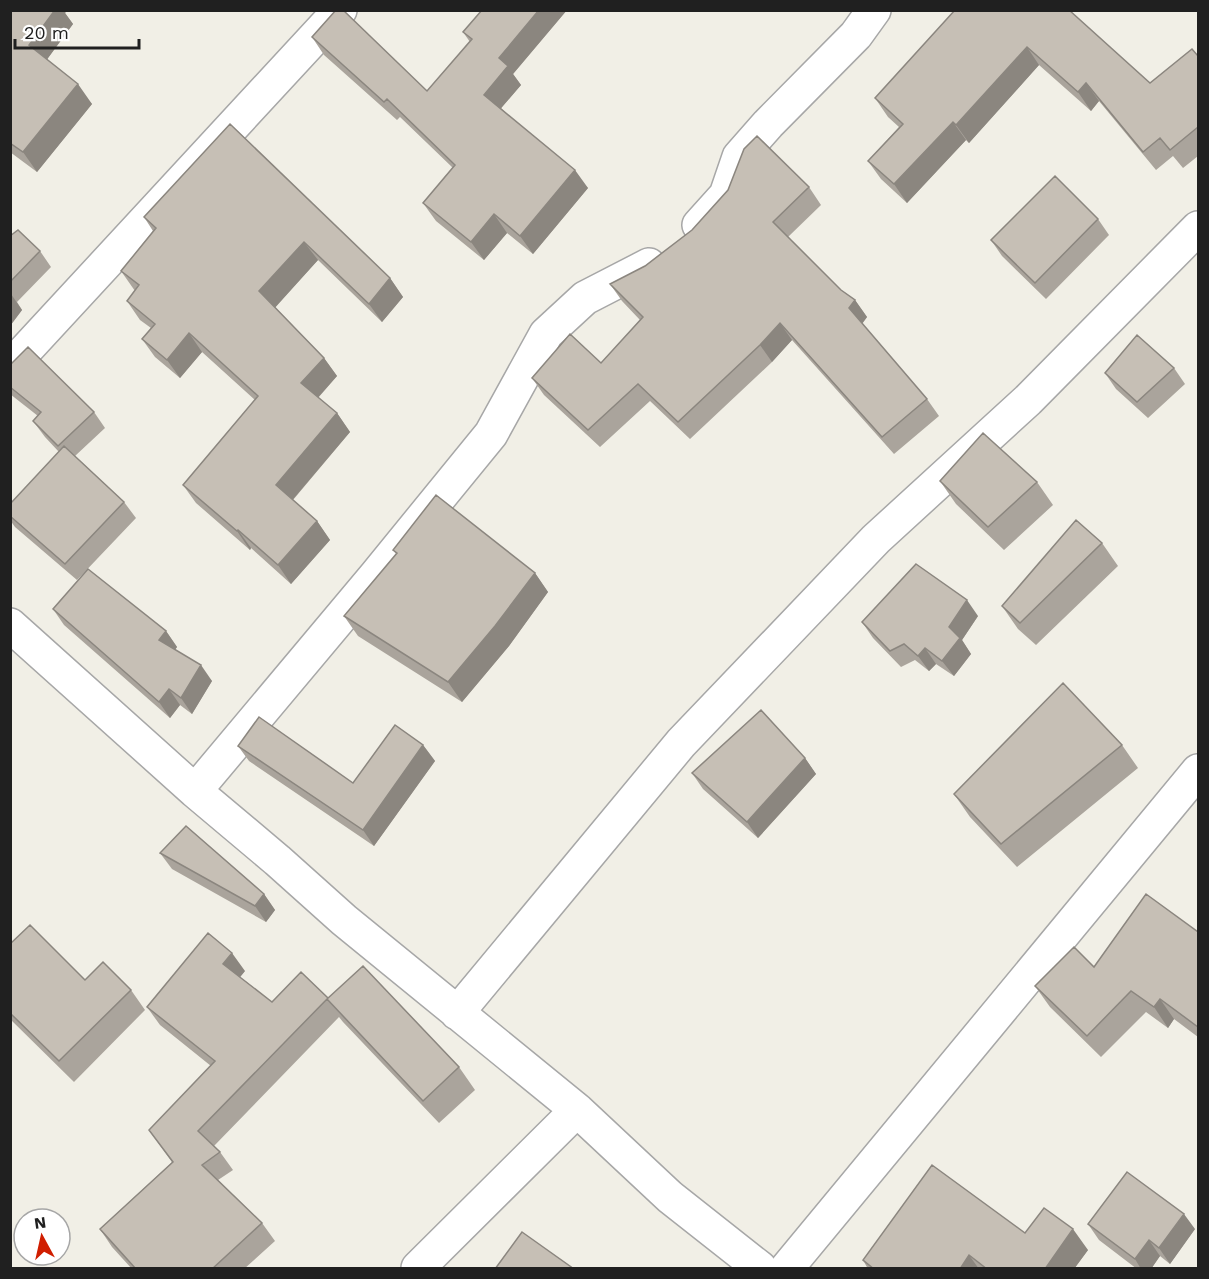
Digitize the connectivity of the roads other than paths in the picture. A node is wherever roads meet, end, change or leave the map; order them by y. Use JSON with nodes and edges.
{"nodes":[{"id":1,"x":340,"y":10,"type":"edge"},
{"id":2,"x":874,"y":10,"type":"edge"},
{"id":3,"x":1198,"y":228,"type":"edge"},
{"id":4,"x":10,"y":367,"type":"edge"},
{"id":5,"x":13,"y":633,"type":"edge"},
{"id":6,"x":1198,"y":771,"type":"edge"},
{"id":7,"x":195,"y":791,"type":"junction"},
{"id":8,"x":457,"y":1012,"type":"junction"},
{"id":9,"x":577,"y":1110,"type":"junction"},
{"id":10,"x":418,"y":1269,"type":"edge"},
{"id":11,"x":760,"y":1269,"type":"edge"},
{"id":12,"x":787,"y":1269,"type":"edge"}],
"edges":[{"from":1,"to":4,"type":"street"},
{"from":2,"to":7,"type":"street"},
{"from":3,"to":8,"type":"street"},
{"from":5,"to":7,"type":"street"},
{"from":6,"to":12,"type":"street"},
{"from":7,"to":8,"type":"street"},
{"from":8,"to":9,"type":"street"},
{"from":9,"to":10,"type":"street"},
{"from":9,"to":11,"type":"street"}]}
